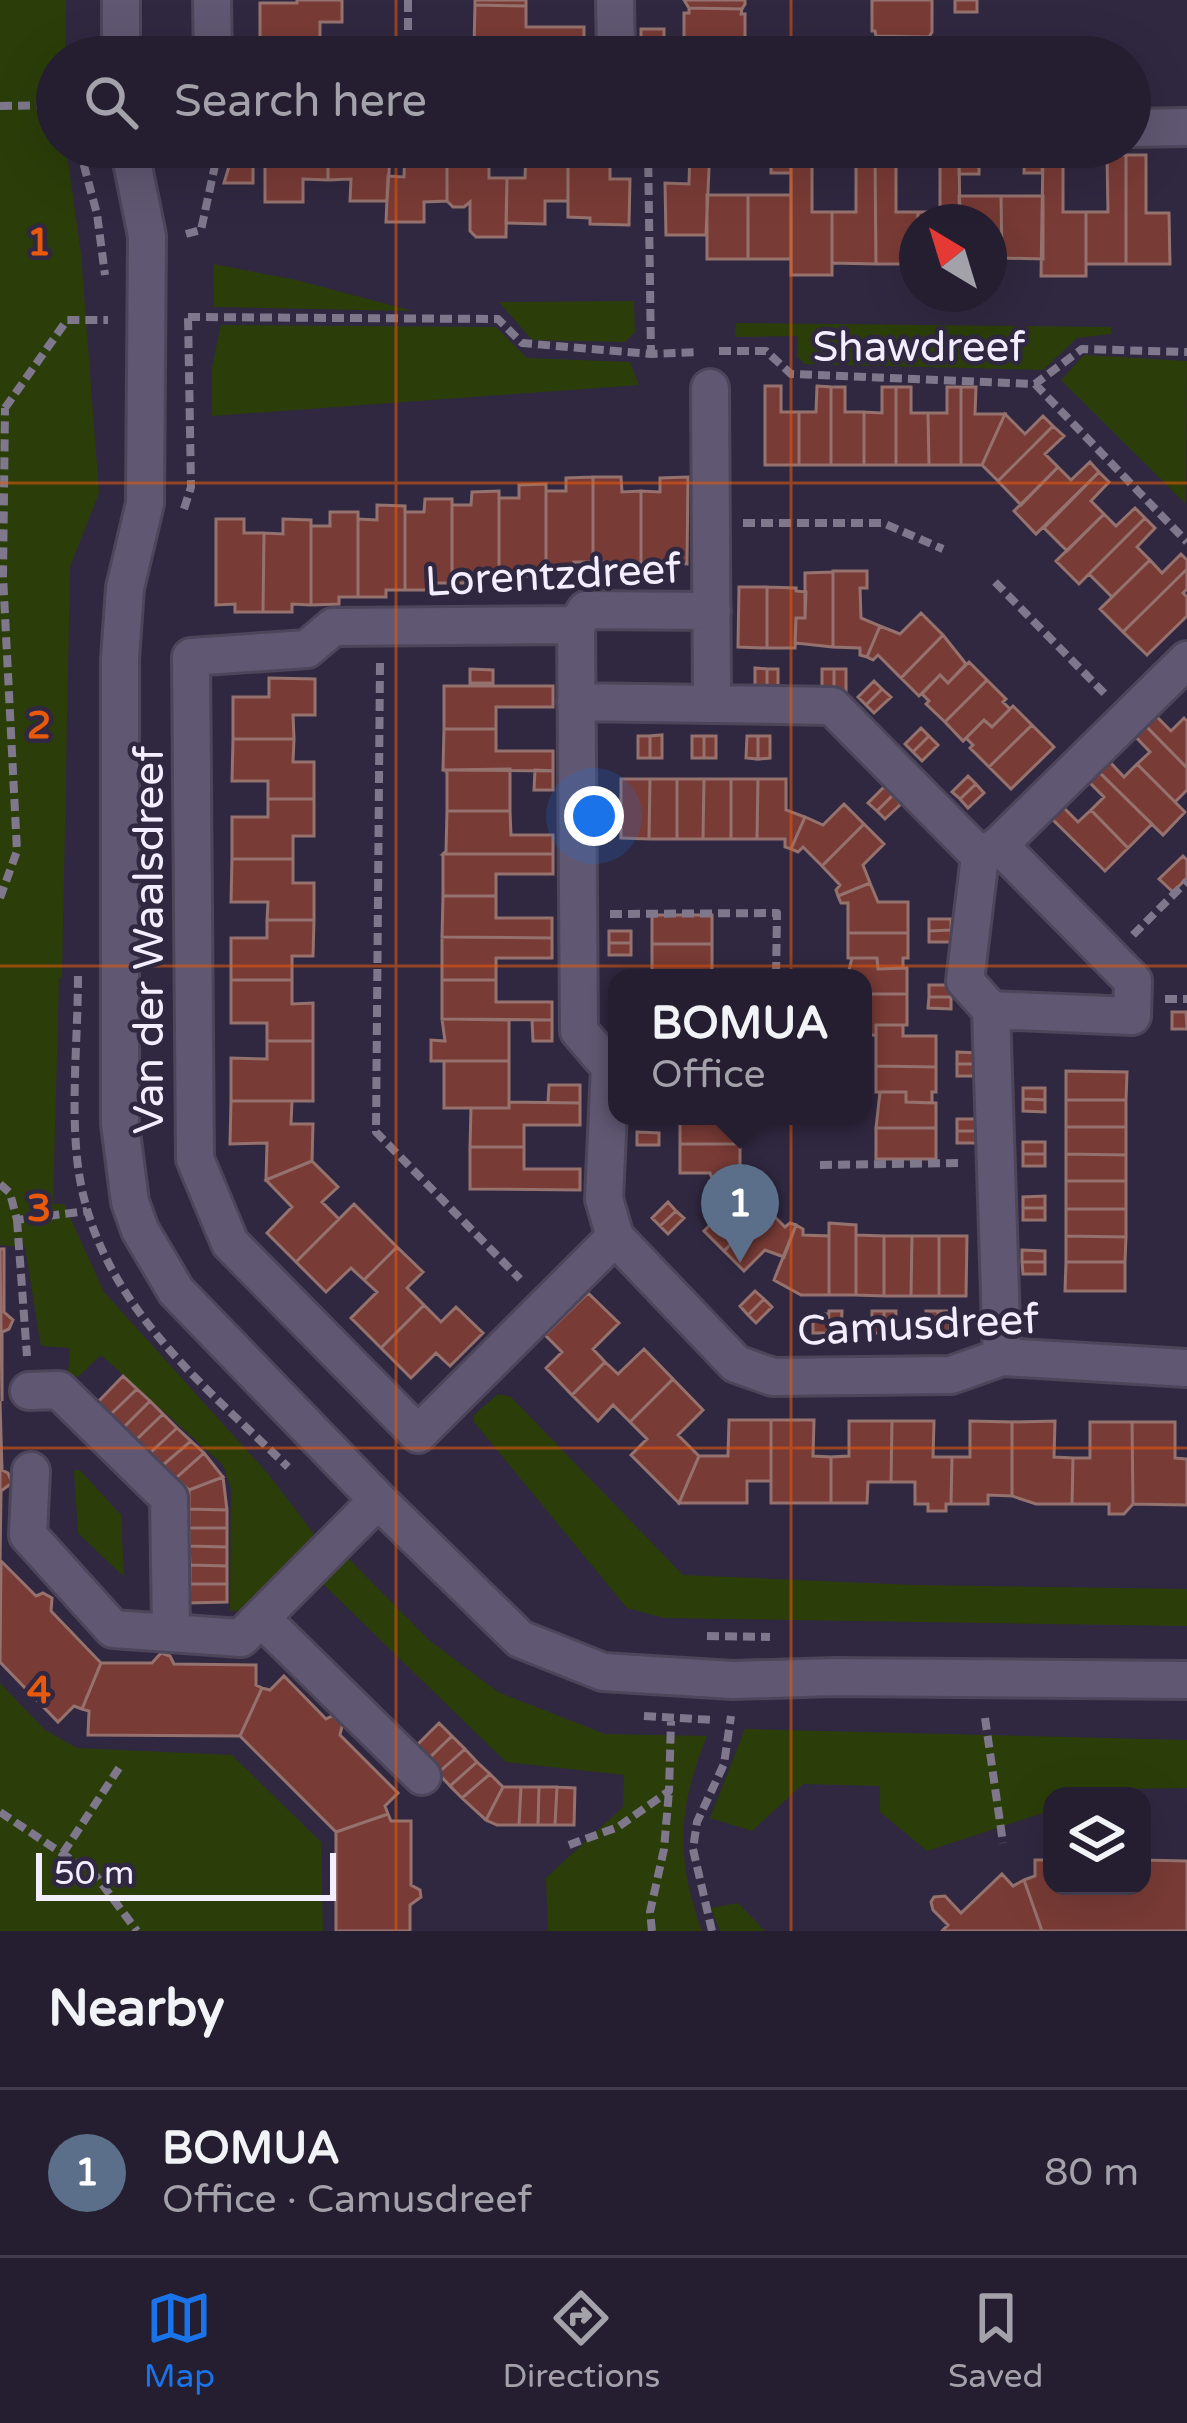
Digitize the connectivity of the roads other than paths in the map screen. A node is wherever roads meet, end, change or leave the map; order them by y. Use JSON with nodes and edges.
{"nodes":[{"id":1,"x":121,"y":0,"type":"edge"},
{"id":2,"x":212,"y":0,"type":"edge"},
{"id":3,"x":615,"y":0,"type":"edge"},
{"id":4,"x":121,"y":36,"type":"edge"},
{"id":5,"x":213,"y":36,"type":"edge"},
{"id":6,"x":616,"y":36,"type":"edge"},
{"id":7,"x":1187,"y":127,"type":"edge"},
{"id":8,"x":1151,"y":128,"type":"edge"},
{"id":9,"x":133,"y":168,"type":"edge"},
{"id":10,"x":710,"y":388,"type":"dead end"},
{"id":11,"x":712,"y":611,"type":"junction"},
{"id":12,"x":576,"y":626,"type":"junction"},
{"id":13,"x":191,"y":657,"type":"joint"},
{"id":14,"x":1187,"y":660,"type":"edge"},
{"id":15,"x":576,"y":702,"type":"junction"},
{"id":16,"x":712,"y":704,"type":"junction"},
{"id":17,"x":990,"y":851,"type":"junction"},
{"id":18,"x":991,"y":1010,"type":"junction"},
{"id":19,"x":608,"y":1064,"type":"edge"},
{"id":20,"x":608,"y":1110,"type":"edge"},
{"id":21,"x":615,"y":1237,"type":"junction"},
{"id":22,"x":1002,"y":1357,"type":"junction"},
{"id":23,"x":1187,"y":1368,"type":"edge"},
{"id":24,"x":29,"y":1391,"type":"road end"},
{"id":25,"x":31,"y":1472,"type":"dead end"},
{"id":26,"x":378,"y":1500,"type":"junction"},
{"id":27,"x":262,"y":1619,"type":"junction"},
{"id":28,"x":171,"y":1630,"type":"junction"},
{"id":29,"x":1187,"y":1680,"type":"edge"},
{"id":30,"x":422,"y":1776,"type":"dead end"}],
"edges":[{"from":1,"to":4,"type":"street"},
{"from":2,"to":5,"type":"street"},
{"from":3,"to":6,"type":"street"},
{"from":7,"to":8,"type":"street"},
{"from":9,"to":26,"type":"street"},
{"from":10,"to":11,"type":"street","name":"Lorentzdreef"},
{"from":11,"to":12,"type":"street","name":"Lorentzdreef"},
{"from":11,"to":16,"type":"street","name":"Lorentzdreef"},
{"from":12,"to":13,"type":"street","name":"Lorentzdreef"},
{"from":12,"to":15,"type":"street"},
{"from":13,"to":21,"type":"street","name":"Van der Waalsdreef"},
{"from":14,"to":17,"type":"street"},
{"from":15,"to":16,"type":"street"},
{"from":15,"to":19,"type":"street"},
{"from":16,"to":17,"type":"street"},
{"from":17,"to":18,"type":"street"},
{"from":17,"to":18,"type":"street"},
{"from":18,"to":22,"type":"street"},
{"from":20,"to":21,"type":"street"},
{"from":21,"to":22,"type":"street","name":"Camusdreef"},
{"from":22,"to":23,"type":"street","name":"Camusdreef"},
{"from":24,"to":28,"type":"street"},
{"from":25,"to":28,"type":"street"},
{"from":26,"to":27,"type":"street"},
{"from":26,"to":29,"type":"street"},
{"from":27,"to":28,"type":"street"},
{"from":27,"to":30,"type":"street"}]}
